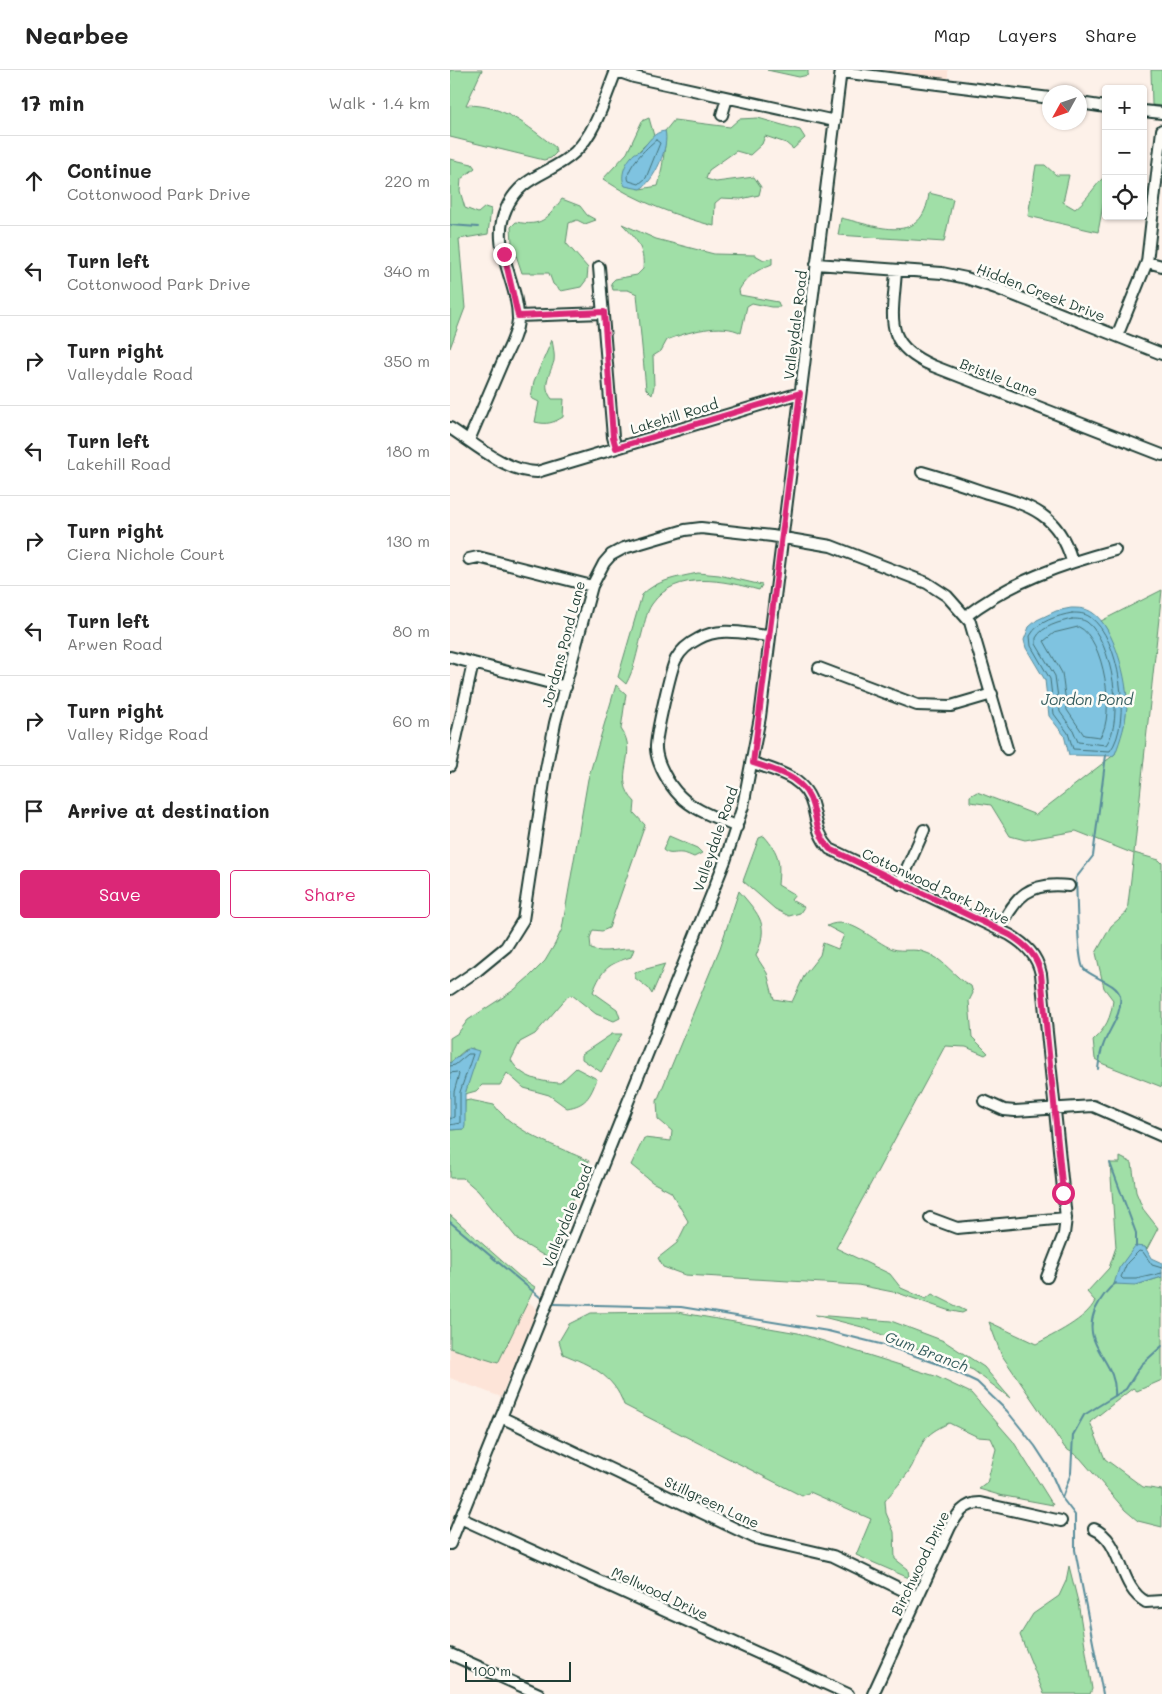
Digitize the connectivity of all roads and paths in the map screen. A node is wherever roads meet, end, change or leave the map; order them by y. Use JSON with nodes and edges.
{"nodes":[{"id":1,"x":615,"y":71,"type":"edge"},
{"id":2,"x":841,"y":71,"type":"edge"},
{"id":3,"x":1042,"y":97,"type":"edge"},
{"id":4,"x":727,"y":98,"type":"junction"},
{"id":5,"x":1087,"y":104,"type":"edge"},
{"id":6,"x":1102,"y":106,"type":"edge"},
{"id":7,"x":1147,"y":111,"type":"edge"},
{"id":8,"x":1162,"y":113,"type":"edge"},
{"id":9,"x":722,"y":115,"type":"dead end"},
{"id":10,"x":835,"y":121,"type":"junction"},
{"id":11,"x":1162,"y":130,"type":"edge"},
{"id":12,"x":1147,"y":262,"type":"junction"},
{"id":13,"x":816,"y":264,"type":"junction"},
{"id":14,"x":1162,"y":266,"type":"edge"},
{"id":15,"x":600,"y":267,"type":"dead end"},
{"id":16,"x":896,"y":271,"type":"junction"},
{"id":17,"x":604,"y":312,"type":"junction"},
{"id":18,"x":518,"y":316,"type":"junction"},
{"id":19,"x":1117,"y":336,"type":"junction"},
{"id":20,"x":1162,"y":354,"type":"edge"},
{"id":21,"x":800,"y":393,"type":"junction"},
{"id":22,"x":450,"y":428,"type":"edge"},
{"id":23,"x":469,"y":440,"type":"junction"},
{"id":24,"x":616,"y":448,"type":"junction"},
{"id":25,"x":1162,"y":455,"type":"edge"},
{"id":26,"x":922,"y":472,"type":"dead end"},
{"id":27,"x":782,"y":537,"type":"junction"},
{"id":28,"x":1115,"y":550,"type":"dead end"},
{"id":29,"x":469,"y":559,"type":"dead end"},
{"id":30,"x":1072,"y":561,"type":"junction"},
{"id":31,"x":592,"y":586,"type":"junction"},
{"id":32,"x":966,"y":616,"type":"junction"},
{"id":33,"x":770,"y":636,"type":"junction"},
{"id":34,"x":450,"y":657,"type":"edge"},
{"id":35,"x":473,"y":663,"type":"junction"},
{"id":36,"x":819,"y":668,"type":"dead end"},
{"id":37,"x":566,"y":687,"type":"junction"},
{"id":38,"x":992,"y":694,"type":"junction"},
{"id":39,"x":1007,"y":749,"type":"dead end"},
{"id":40,"x":753,"y":763,"type":"junction"},
{"id":41,"x":450,"y":766,"type":"edge"},
{"id":42,"x":737,"y":827,"type":"junction"},
{"id":43,"x":924,"y":830,"type":"dead end"},
{"id":44,"x":900,"y":884,"type":"junction"},
{"id":45,"x":1070,"y":886,"type":"dead end"},
{"id":46,"x":999,"y":930,"type":"junction"},
{"id":47,"x":450,"y":989,"type":"edge"},
{"id":48,"x":984,"y":1101,"type":"dead end"},
{"id":49,"x":1055,"y":1108,"type":"junction"},
{"id":50,"x":1162,"y":1136,"type":"edge"},
{"id":51,"x":930,"y":1218,"type":"dead end"},
{"id":52,"x":1066,"y":1218,"type":"junction"},
{"id":53,"x":1046,"y":1277,"type":"dead end"},
{"id":54,"x":501,"y":1417,"type":"junction"},
{"id":55,"x":460,"y":1518,"type":"junction"},
{"id":56,"x":1061,"y":1521,"type":"dead end"},
{"id":57,"x":1094,"y":1529,"type":"dead end"},
{"id":58,"x":450,"y":1544,"type":"edge"},
{"id":59,"x":918,"y":1597,"type":"junction"},
{"id":60,"x":1162,"y":1601,"type":"edge"},
{"id":61,"x":450,"y":1654,"type":"edge"},
{"id":62,"x":539,"y":1694,"type":"edge"},
{"id":63,"x":848,"y":1694,"type":"edge"},
{"id":64,"x":873,"y":1694,"type":"edge"}],
"edges":[{"from":1,"to":4,"type":"street"},
{"from":1,"to":18,"type":"street"},
{"from":2,"to":3,"type":"street"},
{"from":2,"to":10,"type":"street","name":"Valleydale Road"},
{"from":4,"to":9,"type":"street"},
{"from":4,"to":10,"type":"street"},
{"from":5,"to":6,"type":"street"},
{"from":7,"to":8,"type":"street"},
{"from":10,"to":13,"type":"street","name":"Valleydale Road"},
{"from":11,"to":12,"type":"street"},
{"from":12,"to":14,"type":"street"},
{"from":12,"to":19,"type":"street"},
{"from":13,"to":16,"type":"street","name":"Hidden Creek Drive"},
{"from":13,"to":21,"type":"street","name":"Valleydale Road"},
{"from":15,"to":17,"type":"street"},
{"from":16,"to":19,"type":"street","name":"Hidden Creek Drive"},
{"from":16,"to":25,"type":"street","name":"Bristle Lane"},
{"from":17,"to":18,"type":"street"},
{"from":17,"to":24,"type":"street"},
{"from":18,"to":23,"type":"street"},
{"from":19,"to":20,"type":"street","name":"Hidden Creek Drive"},
{"from":21,"to":24,"type":"street","name":"Lakehill Road"},
{"from":21,"to":27,"type":"street","name":"Valleydale Road"},
{"from":22,"to":23,"type":"street","name":"Lakehill Road"},
{"from":23,"to":24,"type":"street","name":"Lakehill Road"},
{"from":26,"to":30,"type":"street"},
{"from":27,"to":31,"type":"street","name":"Jordans Pond Lane"},
{"from":27,"to":32,"type":"street","name":"Jordans Pond Lane"},
{"from":27,"to":33,"type":"street","name":"Valleydale Road"},
{"from":28,"to":30,"type":"street"},
{"from":29,"to":31,"type":"street"},
{"from":30,"to":32,"type":"street"},
{"from":31,"to":37,"type":"street","name":"Jordans Pond Lane"},
{"from":32,"to":38,"type":"street","name":"Jordans Pond Lane"},
{"from":33,"to":40,"type":"street","name":"Valleydale Road"},
{"from":33,"to":42,"type":"street"},
{"from":34,"to":35,"type":"street"},
{"from":35,"to":37,"type":"street"},
{"from":35,"to":41,"type":"street"},
{"from":36,"to":38,"type":"street"},
{"from":37,"to":47,"type":"street","name":"Jordans Pond Lane"},
{"from":38,"to":39,"type":"street","name":"Jordans Pond Lane"},
{"from":40,"to":42,"type":"street","name":"Valleydale Road"},
{"from":40,"to":44,"type":"street","name":"Cottonwood Park Drive"},
{"from":42,"to":54,"type":"street","name":"Valleydale Road"},
{"from":43,"to":44,"type":"street"},
{"from":44,"to":46,"type":"street","name":"Cottonwood Park Drive"},
{"from":45,"to":46,"type":"street"},
{"from":46,"to":49,"type":"street","name":"Cottonwood Park Drive"},
{"from":48,"to":49,"type":"street"},
{"from":49,"to":50,"type":"street"},
{"from":49,"to":52,"type":"street","name":"Cottonwood Park Drive"},
{"from":51,"to":52,"type":"street"},
{"from":52,"to":53,"type":"street","name":"Cottonwood Park Drive"},
{"from":54,"to":55,"type":"street","name":"Valleydale Road"},
{"from":54,"to":59,"type":"street","name":"Stillgreen Lane"},
{"from":55,"to":58,"type":"street","name":"Valleydale Road"},
{"from":55,"to":63,"type":"street","name":"Mellwood Drive"},
{"from":56,"to":59,"type":"street","name":"Birchwood Drive"},
{"from":57,"to":60,"type":"street"},
{"from":59,"to":64,"type":"street","name":"Birchwood Drive"},
{"from":61,"to":62,"type":"street"}]}
